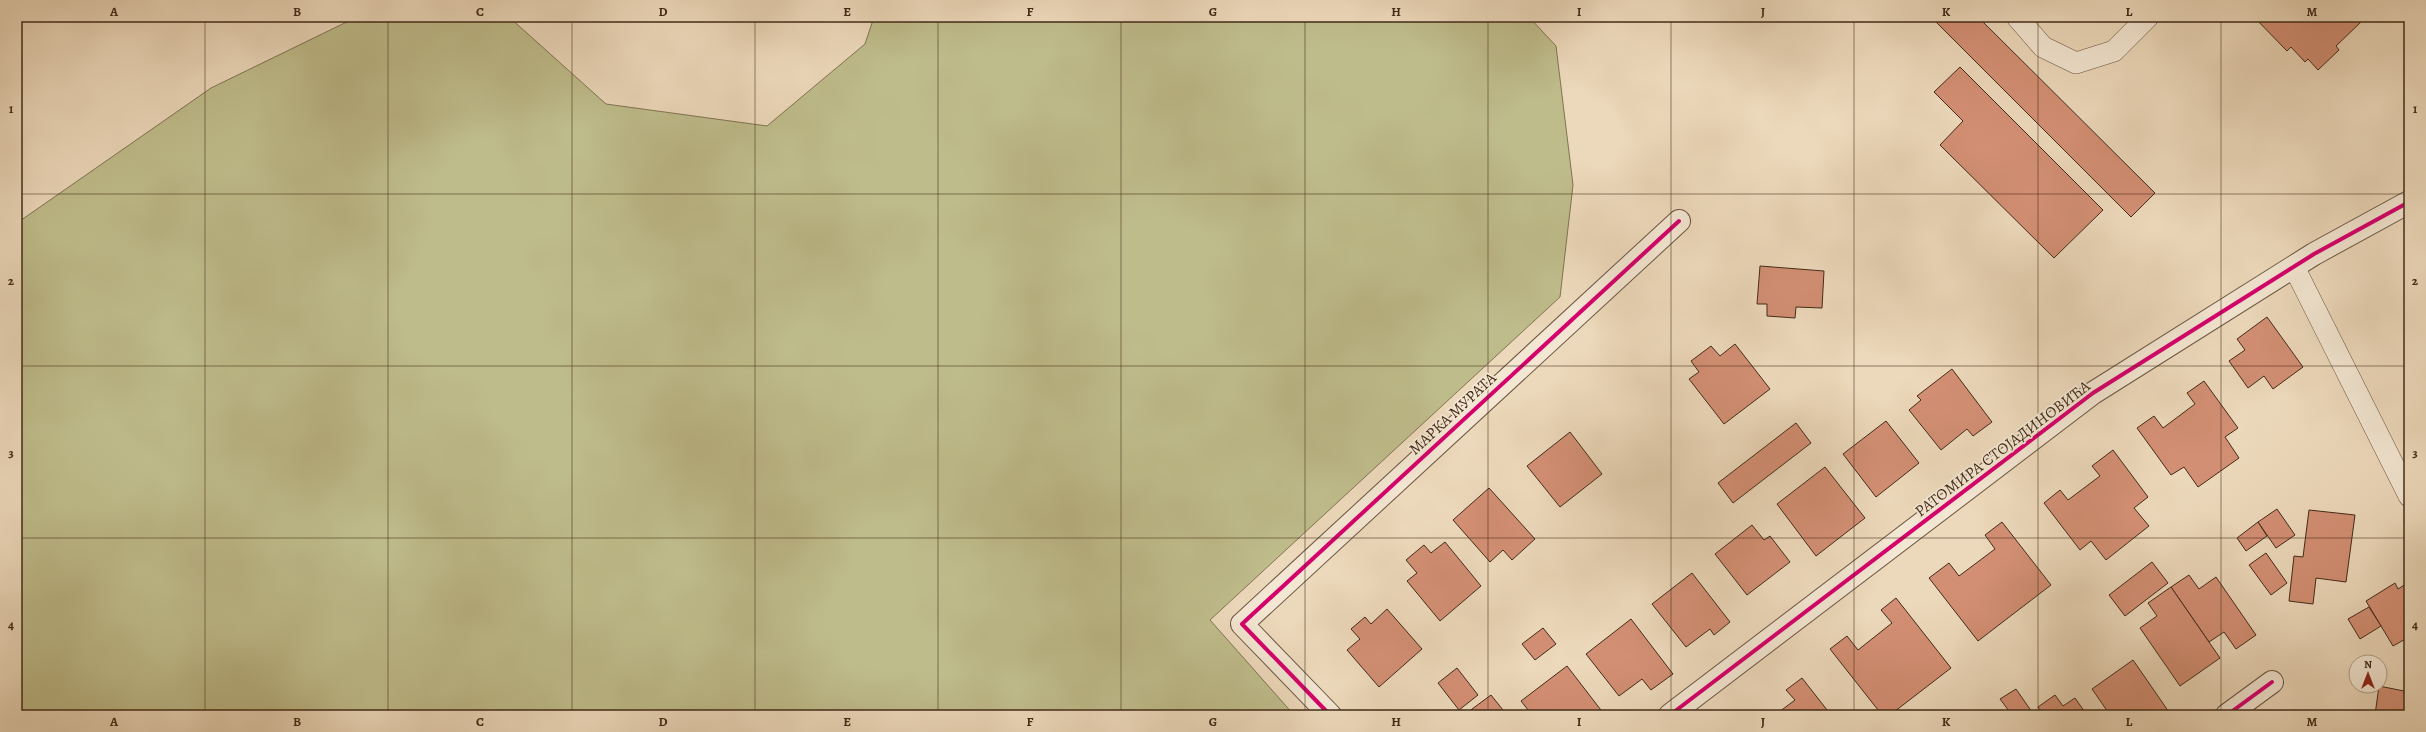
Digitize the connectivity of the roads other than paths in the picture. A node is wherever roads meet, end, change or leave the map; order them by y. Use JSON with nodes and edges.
{"nodes":[{"id":1,"x":2016,"y":17,"type":"edge"},
{"id":2,"x":2148,"y":17,"type":"edge"},
{"id":3,"x":2409,"y":202,"type":"edge"},
{"id":4,"x":1679,"y":221,"type":"dead end"},
{"id":5,"x":2294,"y":267,"type":"junction"},
{"id":6,"x":2409,"y":496,"type":"edge"},
{"id":7,"x":2272,"y":682,"type":"dead end"},
{"id":8,"x":1330,"y":715,"type":"edge"},
{"id":9,"x":1670,"y":715,"type":"edge"},
{"id":10,"x":2227,"y":715,"type":"edge"}],
"edges":[{"from":1,"to":2,"type":"lane"},
{"from":3,"to":5,"type":"street","name":"РАТОМИРА СТОЈАДИНОВИЋА"},
{"from":4,"to":8,"type":"street","name":"МАРКА МУРАТА"},
{"from":5,"to":6,"type":"lane"},
{"from":5,"to":9,"type":"street","name":"РАТОМИРА СТОЈАДИНОВИЋА"},
{"from":7,"to":10,"type":"street"}]}
